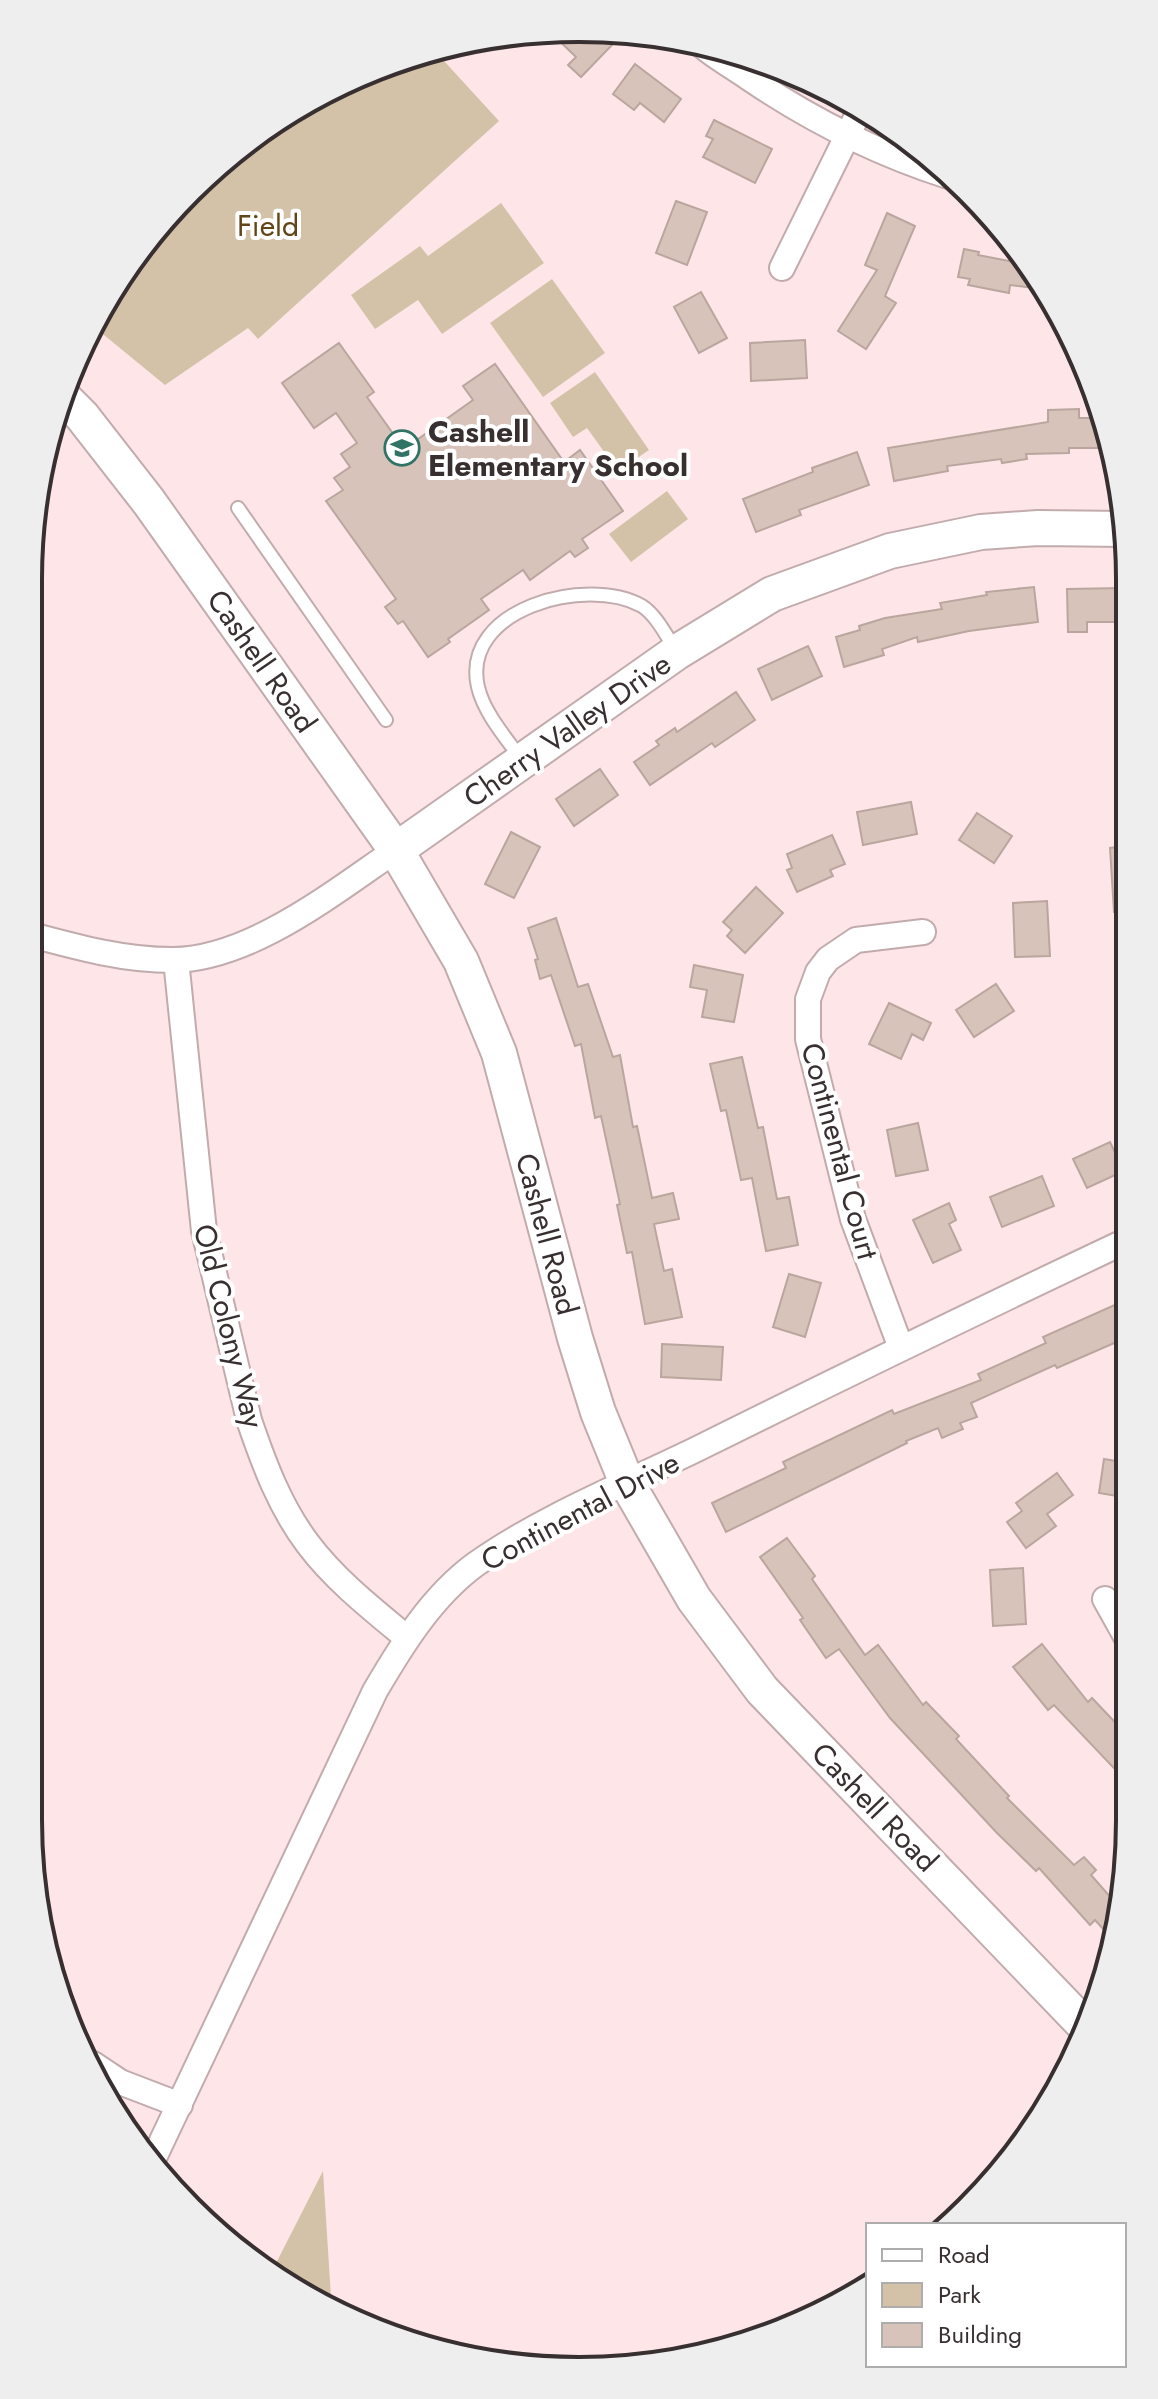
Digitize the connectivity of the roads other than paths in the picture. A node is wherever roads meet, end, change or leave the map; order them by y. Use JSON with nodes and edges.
{"nodes":[{"id":1,"x":729,"y":63,"type":"edge"},
{"id":2,"x":856,"y":119,"type":"edge"},
{"id":3,"x":847,"y":136,"type":"junction"},
{"id":4,"x":925,"y":169,"type":"edge"},
{"id":5,"x":782,"y":268,"type":"dead end"},
{"id":6,"x":71,"y":405,"type":"edge"},
{"id":7,"x":238,"y":508,"type":"dead end"},
{"id":8,"x":1113,"y":529,"type":"edge"},
{"id":9,"x":677,"y":652,"type":"junction"},
{"id":10,"x":386,"y":720,"type":"dead end"},
{"id":11,"x":523,"y":761,"type":"junction"},
{"id":12,"x":396,"y":850,"type":"junction"},
{"id":13,"x":923,"y":932,"type":"dead end"},
{"id":14,"x":42,"y":938,"type":"edge"},
{"id":15,"x":176,"y":960,"type":"junction"},
{"id":16,"x":1116,"y":1246,"type":"edge"},
{"id":17,"x":901,"y":1348,"type":"junction"},
{"id":18,"x":627,"y":1483,"type":"junction"},
{"id":19,"x":1105,"y":1599,"type":"dead end"},
{"id":20,"x":1116,"y":1619,"type":"edge"},
{"id":21,"x":407,"y":1638,"type":"junction"},
{"id":22,"x":1078,"y":2019,"type":"edge"},
{"id":23,"x":105,"y":2072,"type":"edge"},
{"id":24,"x":180,"y":2105,"type":"junction"},
{"id":25,"x":157,"y":2152,"type":"edge"}],
"edges":[{"from":1,"to":3,"type":"street"},
{"from":2,"to":3,"type":"street"},
{"from":3,"to":4,"type":"street"},
{"from":3,"to":5,"type":"street"},
{"from":6,"to":12,"type":"street","name":"Cashell Road"},
{"from":7,"to":10,"type":"lane"},
{"from":8,"to":9,"type":"street","name":"Cherry Valley Drive"},
{"from":9,"to":11,"type":"street","name":"Cherry Valley Drive"},
{"from":9,"to":11,"type":"lane"},
{"from":11,"to":12,"type":"street","name":"Cherry Valley Drive"},
{"from":12,"to":15,"type":"street","name":"Cherry Valley Drive"},
{"from":12,"to":18,"type":"street","name":"Cashell Road"},
{"from":13,"to":17,"type":"street","name":"Continental Court"},
{"from":14,"to":15,"type":"street","name":"Cherry Valley Drive"},
{"from":15,"to":21,"type":"street","name":"Old Colony Way"},
{"from":16,"to":17,"type":"street","name":"Continental Drive"},
{"from":17,"to":18,"type":"street","name":"Continental Drive"},
{"from":18,"to":21,"type":"street","name":"Continental Drive"},
{"from":18,"to":22,"type":"street","name":"Cashell Road"},
{"from":19,"to":20,"type":"street"},
{"from":21,"to":24,"type":"street","name":"Continental Drive"},
{"from":23,"to":24,"type":"street"},
{"from":24,"to":25,"type":"street","name":"Continental Drive"}]}
